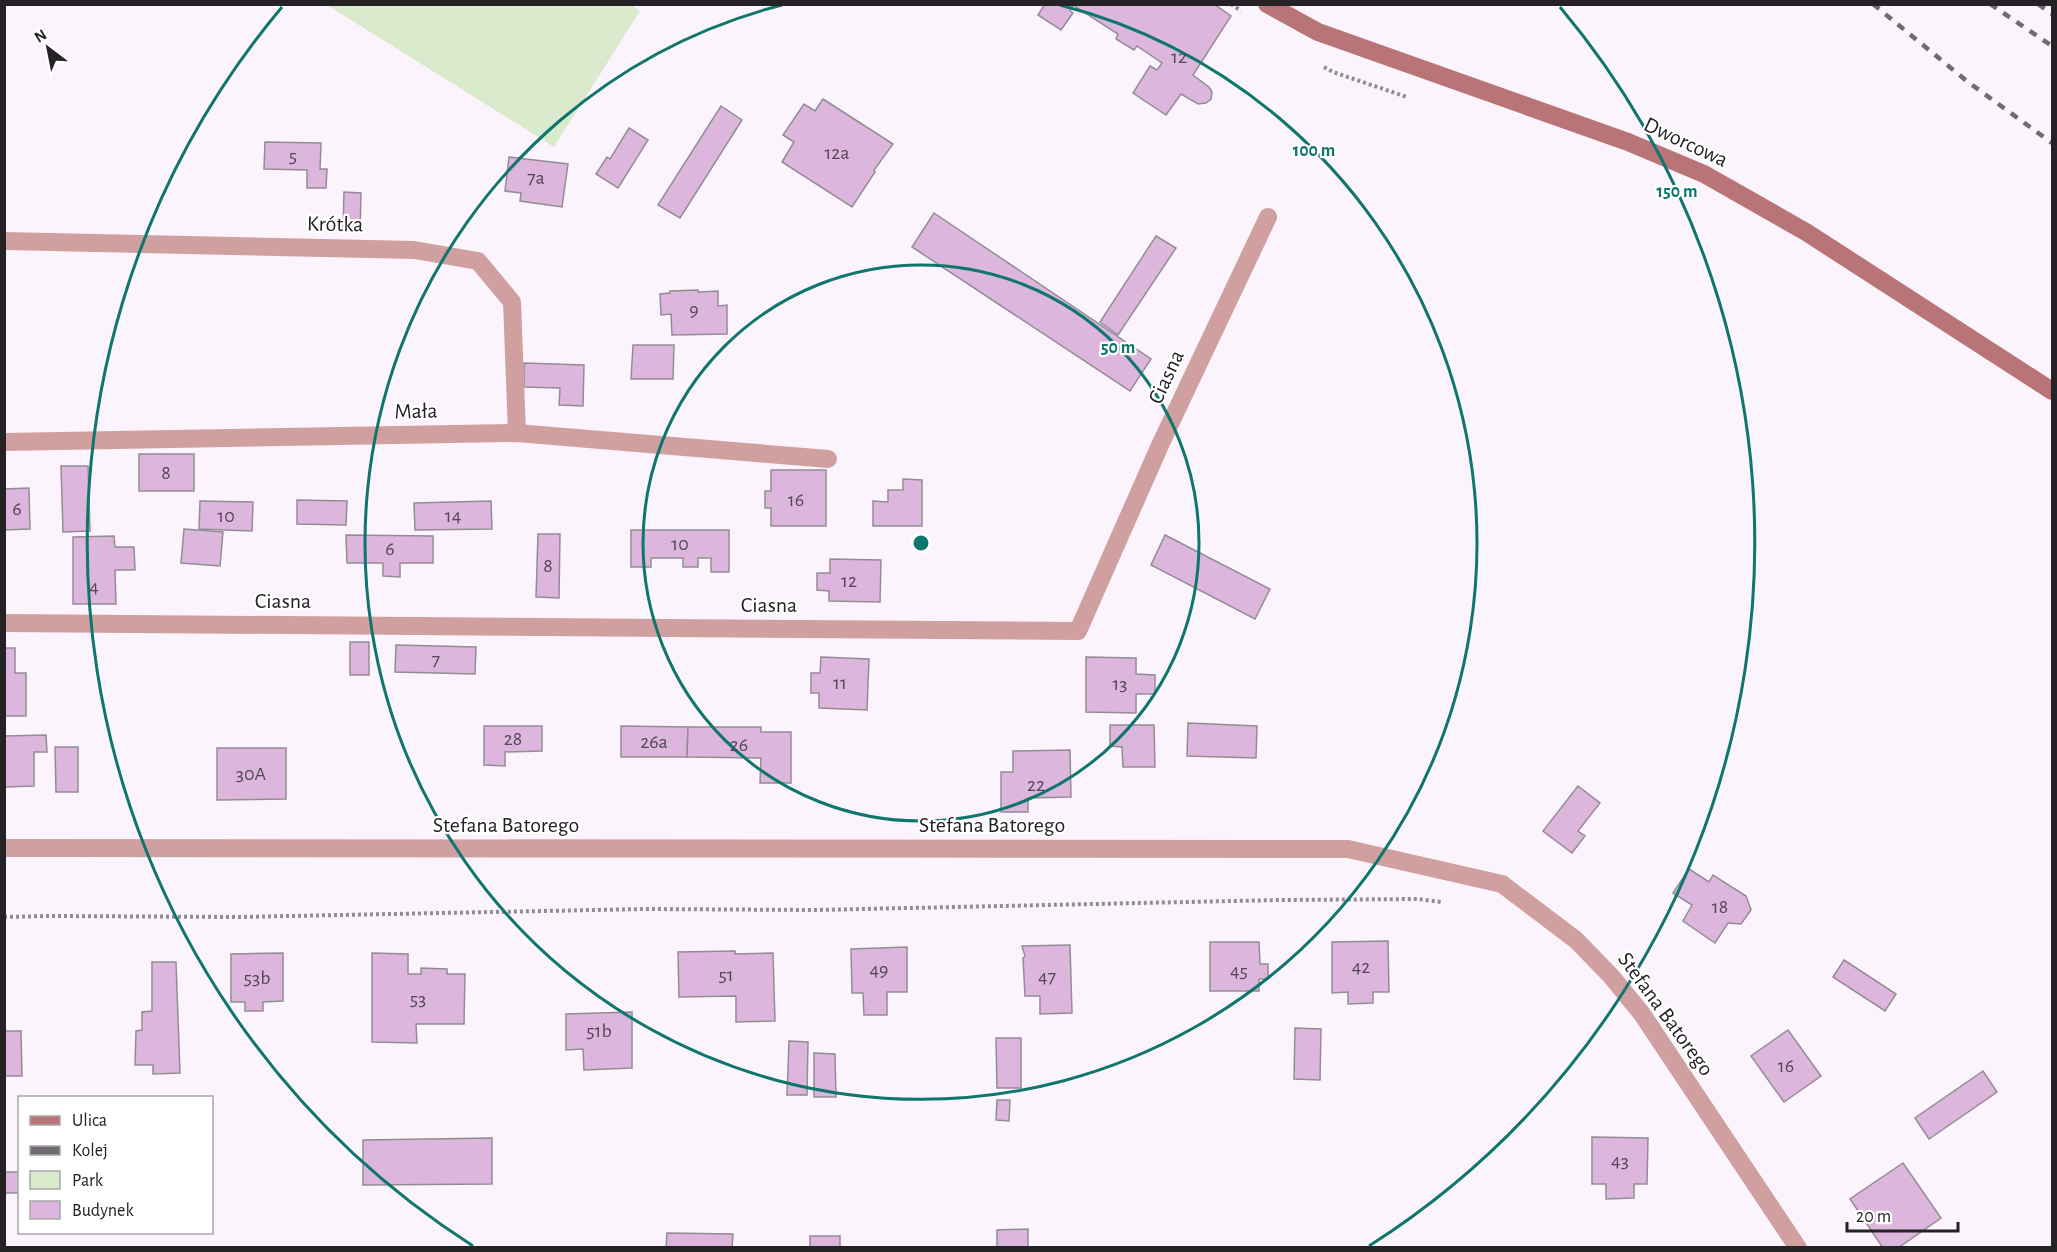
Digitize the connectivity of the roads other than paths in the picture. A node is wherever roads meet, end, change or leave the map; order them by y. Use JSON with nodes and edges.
{"nodes":[{"id":1,"x":1267,"y":4,"type":"edge"},
{"id":2,"x":1268,"y":217,"type":"dead end"},
{"id":3,"x":4,"y":241,"type":"edge"},
{"id":4,"x":2052,"y":391,"type":"edge"},
{"id":5,"x":517,"y":434,"type":"junction"},
{"id":6,"x":4,"y":442,"type":"edge"},
{"id":7,"x":828,"y":459,"type":"dead end"},
{"id":8,"x":4,"y":623,"type":"edge"},
{"id":9,"x":4,"y":848,"type":"edge"},
{"id":10,"x":1798,"y":1248,"type":"edge"}],
"edges":[{"from":1,"to":4,"type":"street","name":"Dworcowa"},
{"from":2,"to":8,"type":"street","name":"Ciasna"},
{"from":3,"to":5,"type":"street","name":"Krótka"},
{"from":5,"to":6,"type":"street","name":"Mała"},
{"from":5,"to":7,"type":"street","name":"Mała"},
{"from":9,"to":10,"type":"street","name":"Stefana Batorego"}]}
